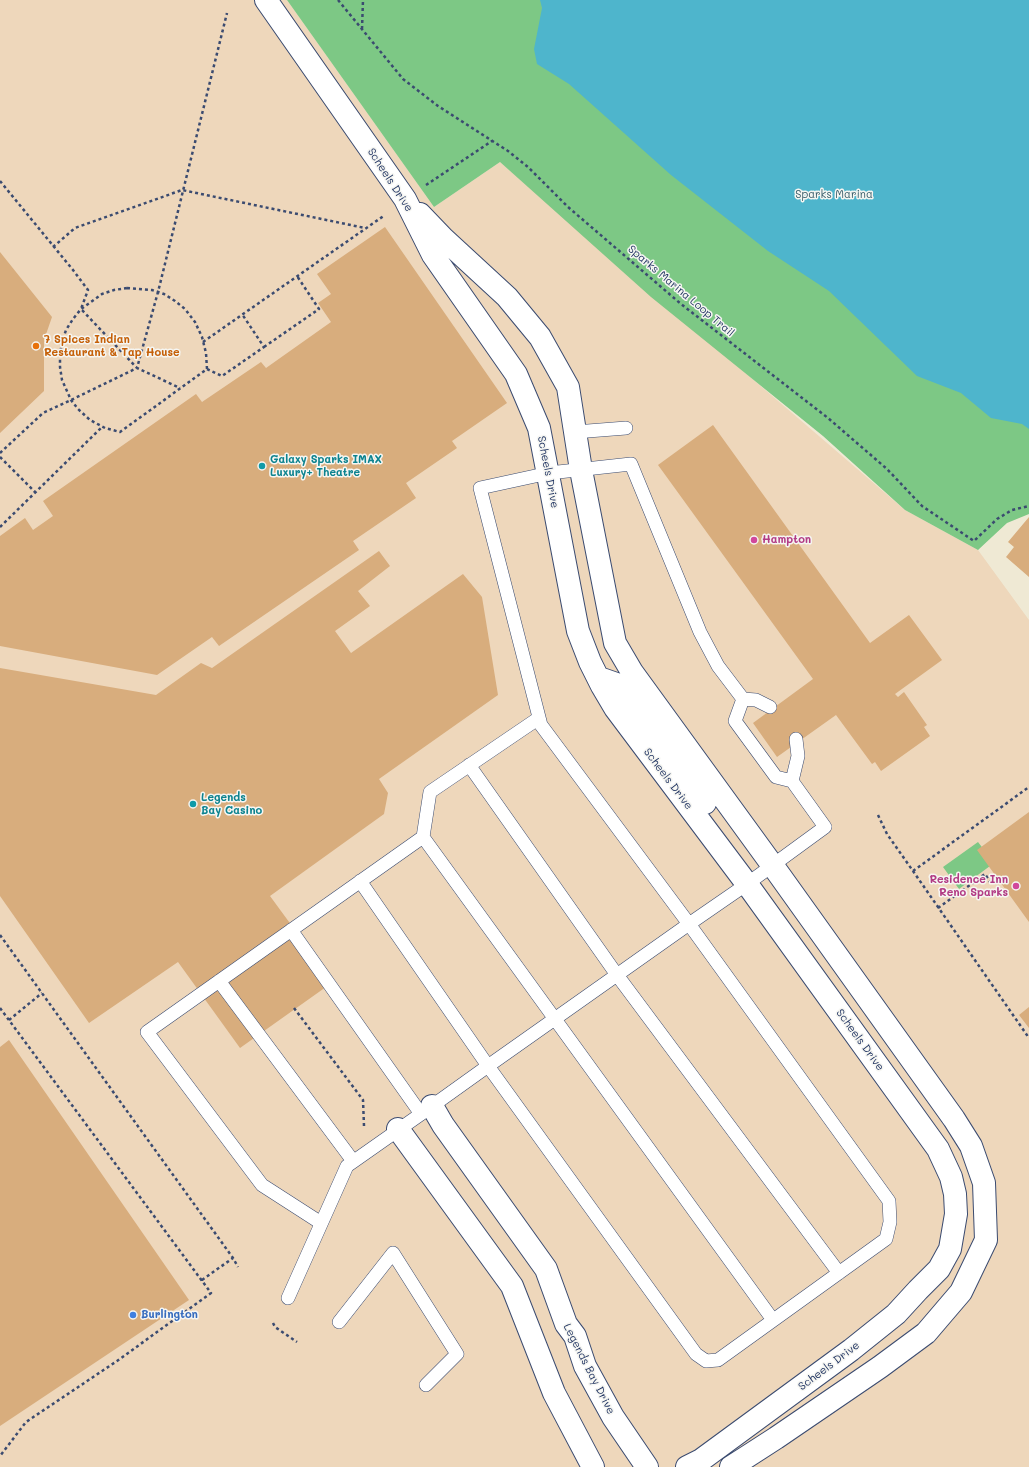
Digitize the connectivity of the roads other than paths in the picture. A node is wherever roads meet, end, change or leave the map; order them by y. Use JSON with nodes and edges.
{"nodes":[{"id":1,"x":266,"y":0,"type":"edge"},
{"id":2,"x":405,"y":199,"type":"junction"},
{"id":3,"x":626,"y":428,"type":"dead end"},
{"id":4,"x":575,"y":432,"type":"junction"},
{"id":5,"x":581,"y":470,"type":"junction"},
{"id":6,"x":548,"y":473,"type":"junction"},
{"id":7,"x":599,"y":678,"type":"junction"},
{"id":8,"x":743,"y":699,"type":"junction"},
{"id":9,"x":770,"y":707,"type":"dead end"},
{"id":10,"x":539,"y":718,"type":"junction"},
{"id":11,"x":796,"y":738,"type":"dead end"},
{"id":12,"x":469,"y":765,"type":"junction"},
{"id":13,"x":792,"y":782,"type":"junction"},
{"id":14,"x":423,"y":837,"type":"junction"},
{"id":15,"x":773,"y":866,"type":"junction"},
{"id":16,"x":360,"y":881,"type":"junction"},
{"id":17,"x":748,"y":884,"type":"junction"},
{"id":18,"x":689,"y":924,"type":"junction"},
{"id":19,"x":291,"y":930,"type":"junction"},
{"id":20,"x":617,"y":975,"type":"junction"},
{"id":21,"x":219,"y":981,"type":"junction"},
{"id":22,"x":556,"y":1018,"type":"junction"},
{"id":23,"x":890,"y":1030,"type":"junction"},
{"id":24,"x":488,"y":1066,"type":"junction"},
{"id":25,"x":427,"y":1110,"type":"junction"},
{"id":26,"x":398,"y":1129,"type":"junction"},
{"id":27,"x":353,"y":1161,"type":"junction"},
{"id":28,"x":321,"y":1223,"type":"junction"},
{"id":29,"x":839,"y":1273,"type":"junction"},
{"id":30,"x":288,"y":1298,"type":"dead end"},
{"id":31,"x":773,"y":1320,"type":"junction"},
{"id":32,"x":339,"y":1322,"type":"dead end"},
{"id":33,"x":426,"y":1385,"type":"dead end"},
{"id":34,"x":694,"y":1464,"type":"edge"},
{"id":35,"x":645,"y":1465,"type":"edge"},
{"id":36,"x":593,"y":1467,"type":"edge"},
{"id":37,"x":731,"y":1467,"type":"edge"}],
"edges":[{"from":1,"to":2,"type":"street","name":"Scheels Drive"},
{"from":2,"to":4,"type":"street"},
{"from":2,"to":6,"type":"street","name":"Scheels Drive"},
{"from":3,"to":4,"type":"lane"},
{"from":4,"to":5,"type":"street"},
{"from":5,"to":6,"type":"lane"},
{"from":5,"to":8,"type":"lane"},
{"from":5,"to":15,"type":"street"},
{"from":6,"to":7,"type":"street","name":"Scheels Drive"},
{"from":6,"to":10,"type":"lane"},
{"from":7,"to":15,"type":"street"},
{"from":7,"to":17,"type":"street","name":"Scheels Drive"},
{"from":8,"to":9,"type":"lane"},
{"from":8,"to":13,"type":"lane"},
{"from":10,"to":12,"type":"lane"},
{"from":10,"to":18,"type":"lane"},
{"from":11,"to":13,"type":"lane"},
{"from":12,"to":14,"type":"lane"},
{"from":12,"to":20,"type":"lane"},
{"from":13,"to":15,"type":"lane"},
{"from":14,"to":16,"type":"lane"},
{"from":14,"to":22,"type":"lane"},
{"from":15,"to":17,"type":"lane"},
{"from":15,"to":23,"type":"street"},
{"from":16,"to":19,"type":"lane"},
{"from":16,"to":24,"type":"lane"},
{"from":17,"to":18,"type":"lane"},
{"from":17,"to":23,"type":"street"},
{"from":17,"to":34,"type":"street","name":"Scheels Drive"},
{"from":18,"to":20,"type":"lane"},
{"from":18,"to":29,"type":"lane"},
{"from":19,"to":21,"type":"lane"},
{"from":19,"to":25,"type":"lane"},
{"from":20,"to":22,"type":"lane"},
{"from":20,"to":29,"type":"lane"},
{"from":21,"to":27,"type":"lane"},
{"from":21,"to":28,"type":"lane"},
{"from":22,"to":24,"type":"lane"},
{"from":22,"to":31,"type":"lane"},
{"from":23,"to":37,"type":"street"},
{"from":24,"to":25,"type":"lane"},
{"from":24,"to":31,"type":"lane"},
{"from":25,"to":26,"type":"lane"},
{"from":25,"to":35,"type":"street","name":"Legends Bay Drive"},
{"from":26,"to":27,"type":"lane"},
{"from":26,"to":36,"type":"street"},
{"from":27,"to":28,"type":"lane"},
{"from":28,"to":30,"type":"lane"},
{"from":29,"to":31,"type":"lane"},
{"from":32,"to":33,"type":"lane"}]}
